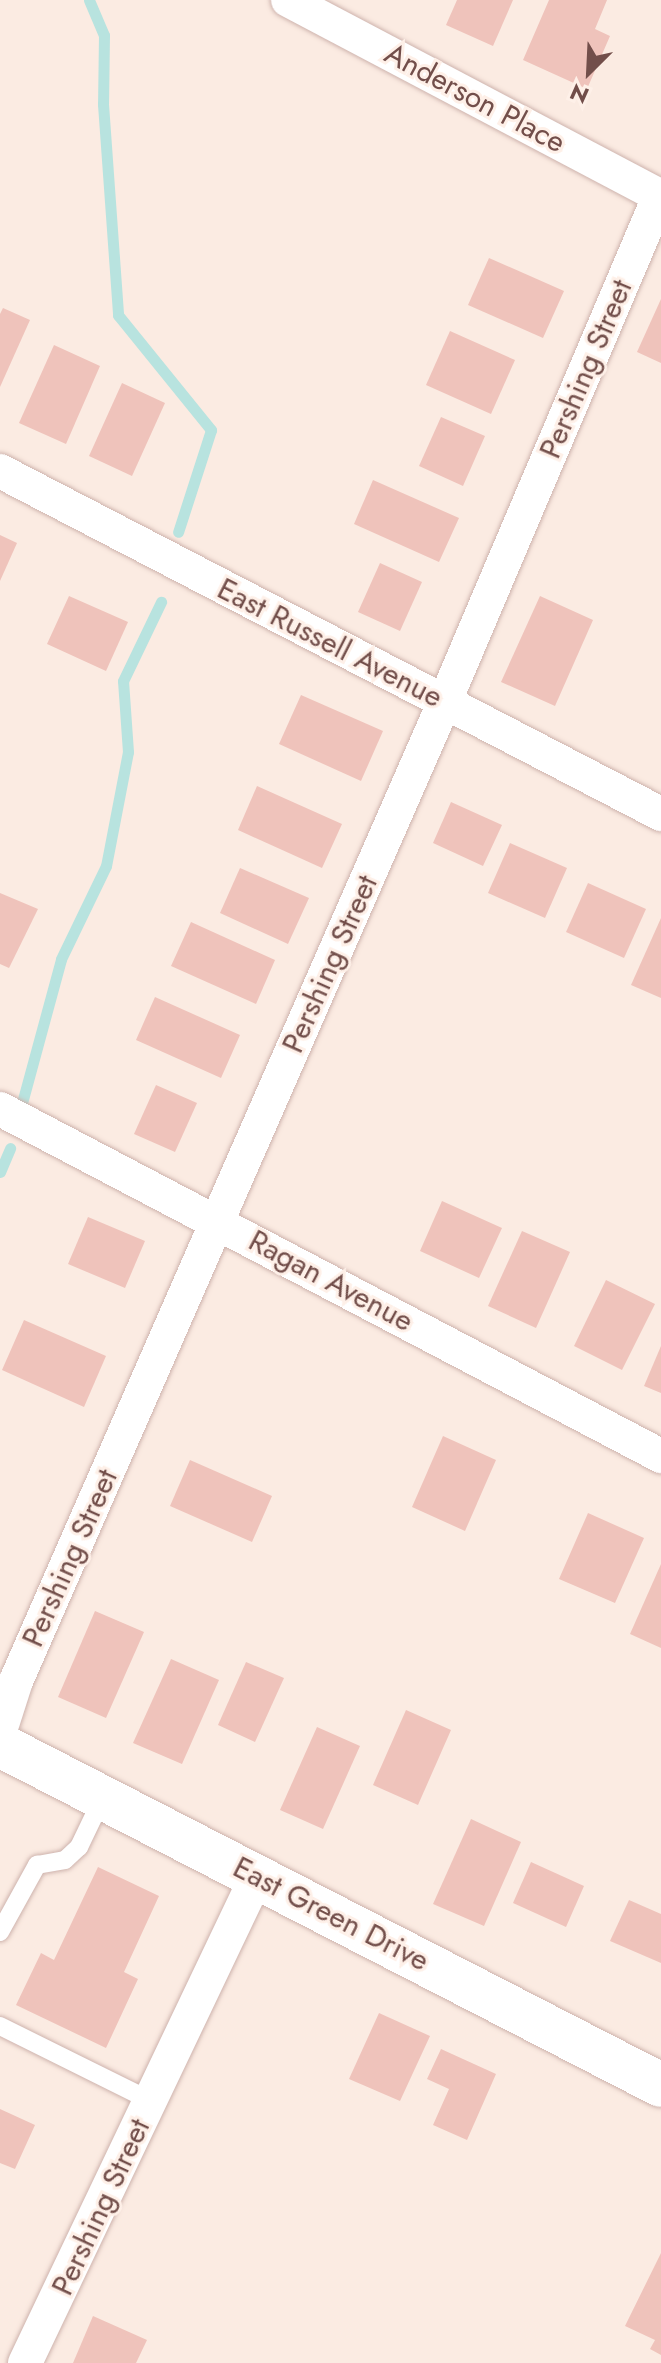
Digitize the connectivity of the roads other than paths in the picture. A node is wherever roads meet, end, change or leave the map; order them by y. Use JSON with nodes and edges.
{"nodes":[{"id":1,"x":288,"y":0,"type":"edge"},
{"id":2,"x":660,"y":197,"type":"edge"},
{"id":3,"x":0,"y":471,"type":"edge"},
{"id":4,"x":445,"y":701,"type":"junction"},
{"id":5,"x":661,"y":814,"type":"edge"},
{"id":6,"x":0,"y":1109,"type":"edge"},
{"id":7,"x":218,"y":1221,"type":"junction"},
{"id":8,"x":661,"y":1456,"type":"edge"},
{"id":9,"x":0,"y":1731,"type":"edge"},
{"id":10,"x":0,"y":1745,"type":"edge"},
{"id":11,"x":103,"y":1797,"type":"junction"},
{"id":12,"x":257,"y":1876,"type":"junction"},
{"id":13,"x":0,"y":1932,"type":"edge"},
{"id":14,"x":0,"y":2026,"type":"edge"},
{"id":15,"x":661,"y":2085,"type":"edge"},
{"id":16,"x":151,"y":2101,"type":"junction"},
{"id":17,"x":25,"y":2363,"type":"edge"}],
"edges":[{"from":1,"to":2,"type":"street","name":"Anderson Place"},
{"from":2,"to":4,"type":"street","name":"Pershing Street"},
{"from":3,"to":4,"type":"street","name":"East Russell Avenue"},
{"from":4,"to":5,"type":"street","name":"East Russell Avenue"},
{"from":4,"to":7,"type":"street","name":"Pershing Street"},
{"from":6,"to":7,"type":"street","name":"Ragan Avenue"},
{"from":7,"to":8,"type":"street","name":"Ragan Avenue"},
{"from":7,"to":9,"type":"street","name":"Pershing Street"},
{"from":10,"to":11,"type":"main road","name":"East Green Drive"},
{"from":11,"to":12,"type":"main road","name":"East Green Drive"},
{"from":11,"to":13,"type":"lane"},
{"from":12,"to":15,"type":"main road","name":"East Green Drive"},
{"from":12,"to":16,"type":"street","name":"Pershing Street"},
{"from":14,"to":16,"type":"lane"},
{"from":16,"to":17,"type":"street","name":"Pershing Street"}]}
